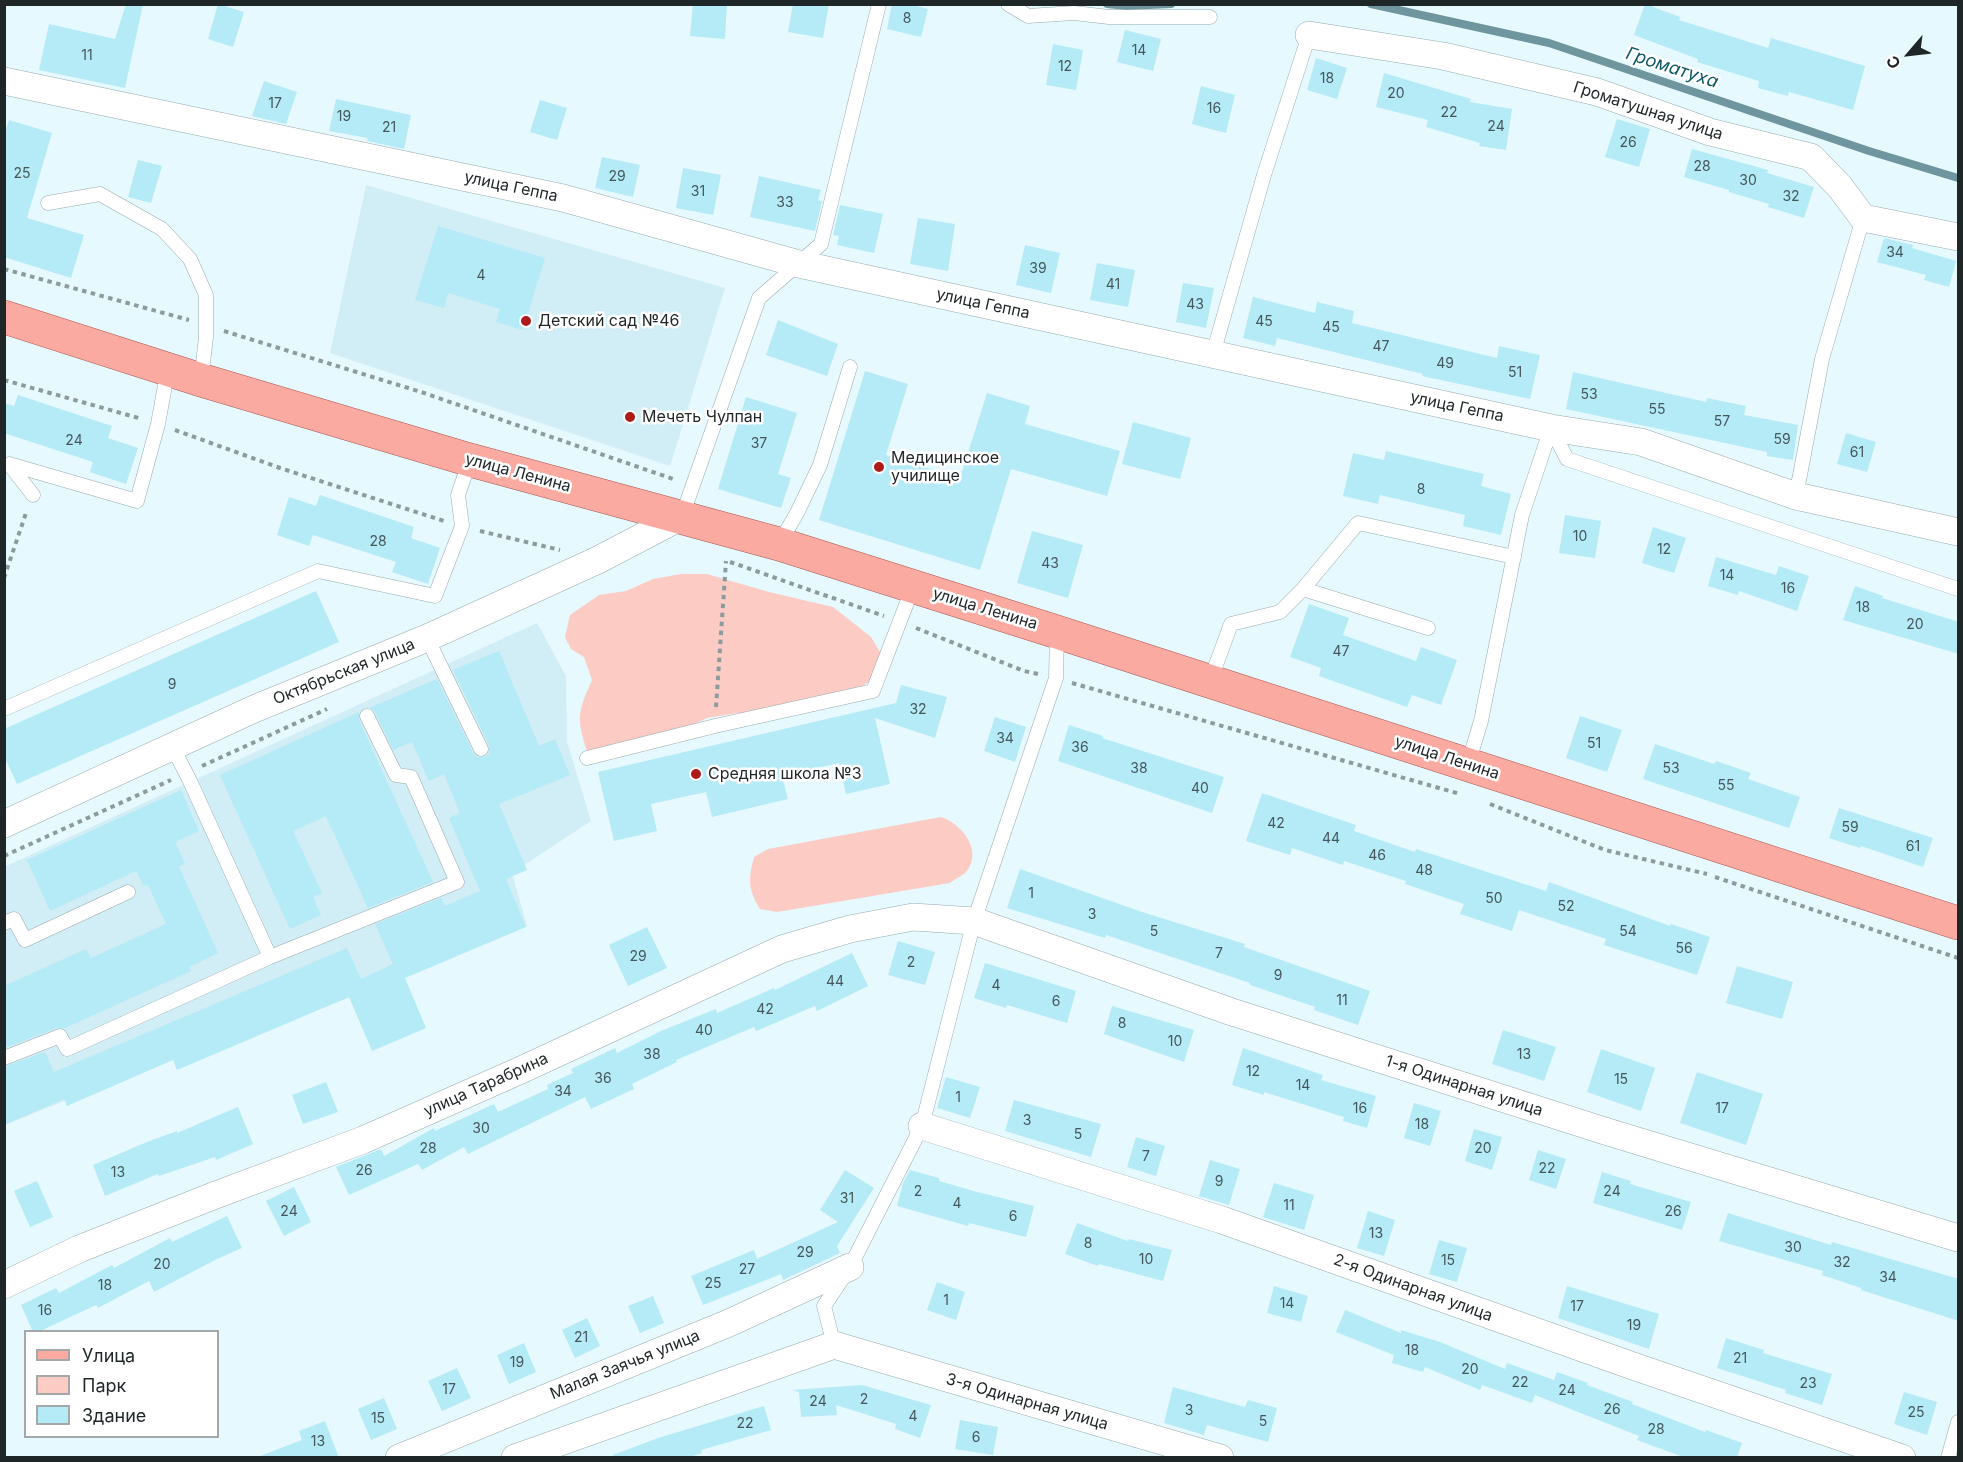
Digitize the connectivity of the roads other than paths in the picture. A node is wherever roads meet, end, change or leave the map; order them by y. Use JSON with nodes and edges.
{"nodes":[{"id":1,"x":879,"y":4,"type":"edge"},
{"id":2,"x":1008,"y":4,"type":"edge"},
{"id":3,"x":1210,"y":17,"type":"dead end"},
{"id":4,"x":1309,"y":35,"type":"joint"},
{"id":5,"x":4,"y":81,"type":"edge"},
{"id":6,"x":48,"y":203,"type":"dead end"},
{"id":7,"x":1863,"y":218,"type":"junction"},
{"id":8,"x":1959,"y":237,"type":"edge"},
{"id":9,"x":799,"y":264,"type":"junction"},
{"id":10,"x":4,"y":317,"type":"edge"},
{"id":11,"x":1213,"y":354,"type":"junction"},
{"id":12,"x":850,"y":367,"type":"dead end"},
{"id":13,"x":168,"y":369,"type":"junction"},
{"id":14,"x":201,"y":380,"type":"junction"},
{"id":15,"x":1551,"y":428,"type":"junction"},
{"id":16,"x":470,"y":460,"type":"junction"},
{"id":17,"x":7,"y":464,"type":"edge"},
{"id":18,"x":33,"y":495,"type":"road end"},
{"id":19,"x":1796,"y":496,"type":"junction"},
{"id":20,"x":687,"y":502,"type":"junction"},
{"id":21,"x":1959,"y":532,"type":"edge"},
{"id":22,"x":779,"y":544,"type":"junction"},
{"id":23,"x":1514,"y":557,"type":"junction"},
{"id":24,"x":913,"y":587,"type":"junction"},
{"id":25,"x":1303,"y":589,"type":"junction"},
{"id":26,"x":1959,"y":589,"type":"edge"},
{"id":27,"x":1428,"y":628,"type":"dead end"},
{"id":28,"x":1057,"y":632,"type":"junction"},
{"id":29,"x":428,"y":638,"type":"junction"},
{"id":30,"x":1210,"y":681,"type":"junction"},
{"id":31,"x":4,"y":709,"type":"edge"},
{"id":32,"x":367,"y":716,"type":"dead end"},
{"id":33,"x":172,"y":746,"type":"junction"},
{"id":34,"x":481,"y":749,"type":"dead end"},
{"id":35,"x":587,"y":758,"type":"dead end"},
{"id":36,"x":1468,"y":764,"type":"junction"},
{"id":37,"x":6,"y":819,"type":"edge"},
{"id":38,"x":128,"y":892,"type":"dead end"},
{"id":39,"x":974,"y":921,"type":"junction"},
{"id":40,"x":4,"y":923,"type":"edge"},
{"id":41,"x":1959,"y":923,"type":"edge"},
{"id":42,"x":270,"y":957,"type":"junction"},
{"id":43,"x":4,"y":1059,"type":"edge"},
{"id":44,"x":922,"y":1126,"type":"junction"},
{"id":45,"x":1959,"y":1238,"type":"edge"},
{"id":46,"x":850,"y":1267,"type":"junction"},
{"id":47,"x":4,"y":1285,"type":"edge"},
{"id":48,"x":834,"y":1345,"type":"junction"},
{"id":49,"x":1959,"y":1422,"type":"edge"},
{"id":50,"x":399,"y":1458,"type":"edge"},
{"id":51,"x":515,"y":1458,"type":"edge"},
{"id":52,"x":1220,"y":1458,"type":"edge"},
{"id":53,"x":1902,"y":1458,"type":"edge"},
{"id":54,"x":1948,"y":1458,"type":"edge"}],
"edges":[{"from":1,"to":9,"type":"lane"},
{"from":2,"to":3,"type":"lane"},
{"from":4,"to":7,"type":"street","name":"Громатушная улица"},
{"from":4,"to":11,"type":"lane"},
{"from":5,"to":9,"type":"street","name":"улица Геппа"},
{"from":6,"to":14,"type":"lane"},
{"from":7,"to":8,"type":"street"},
{"from":7,"to":19,"type":"lane"},
{"from":9,"to":11,"type":"street","name":"улица Геппа"},
{"from":9,"to":20,"type":"lane"},
{"from":10,"to":13,"type":"main road","name":"улица Ленина"},
{"from":11,"to":15,"type":"street","name":"улица Геппа"},
{"from":12,"to":22,"type":"lane"},
{"from":13,"to":14,"type":"main road","name":"улица Ленина"},
{"from":13,"to":17,"type":"lane"},
{"from":14,"to":16,"type":"main road","name":"улица Ленина"},
{"from":15,"to":19,"type":"street","name":"улица Геппа"},
{"from":15,"to":23,"type":"lane"},
{"from":15,"to":26,"type":"lane"},
{"from":16,"to":20,"type":"main road","name":"улица Ленина"},
{"from":16,"to":31,"type":"lane"},
{"from":17,"to":18,"type":"lane"},
{"from":19,"to":21,"type":"street","name":"улица Геппа"},
{"from":20,"to":22,"type":"main road","name":"улица Ленина"},
{"from":20,"to":29,"type":"street","name":"Октябрьская улица"},
{"from":22,"to":24,"type":"main road","name":"улица Ленина"},
{"from":23,"to":25,"type":"lane"},
{"from":23,"to":36,"type":"lane"},
{"from":24,"to":28,"type":"main road","name":"улица Ленина"},
{"from":24,"to":35,"type":"lane"},
{"from":25,"to":27,"type":"lane"},
{"from":25,"to":30,"type":"lane"},
{"from":28,"to":30,"type":"main road","name":"улица Ленина"},
{"from":28,"to":39,"type":"lane"},
{"from":29,"to":33,"type":"street","name":"Октябрьская улица"},
{"from":29,"to":34,"type":"lane"},
{"from":30,"to":36,"type":"main road","name":"улица Ленина"},
{"from":32,"to":42,"type":"lane"},
{"from":33,"to":37,"type":"street","name":"Октябрьская улица"},
{"from":33,"to":42,"type":"lane"},
{"from":36,"to":41,"type":"main road","name":"улица Ленина"},
{"from":38,"to":40,"type":"lane"},
{"from":39,"to":44,"type":"lane"},
{"from":39,"to":45,"type":"street","name":"1-я Одинарная улица"},
{"from":39,"to":47,"type":"street","name":"улица Тарабрина"},
{"from":42,"to":43,"type":"lane"},
{"from":44,"to":46,"type":"lane"},
{"from":44,"to":53,"type":"street","name":"2-я Одинарная улица"},
{"from":46,"to":48,"type":"lane"},
{"from":46,"to":50,"type":"street","name":"Малая Заячья улица"},
{"from":48,"to":51,"type":"street"},
{"from":48,"to":52,"type":"street","name":"3-я Одинарная улица"},
{"from":49,"to":54,"type":"lane"}]}
